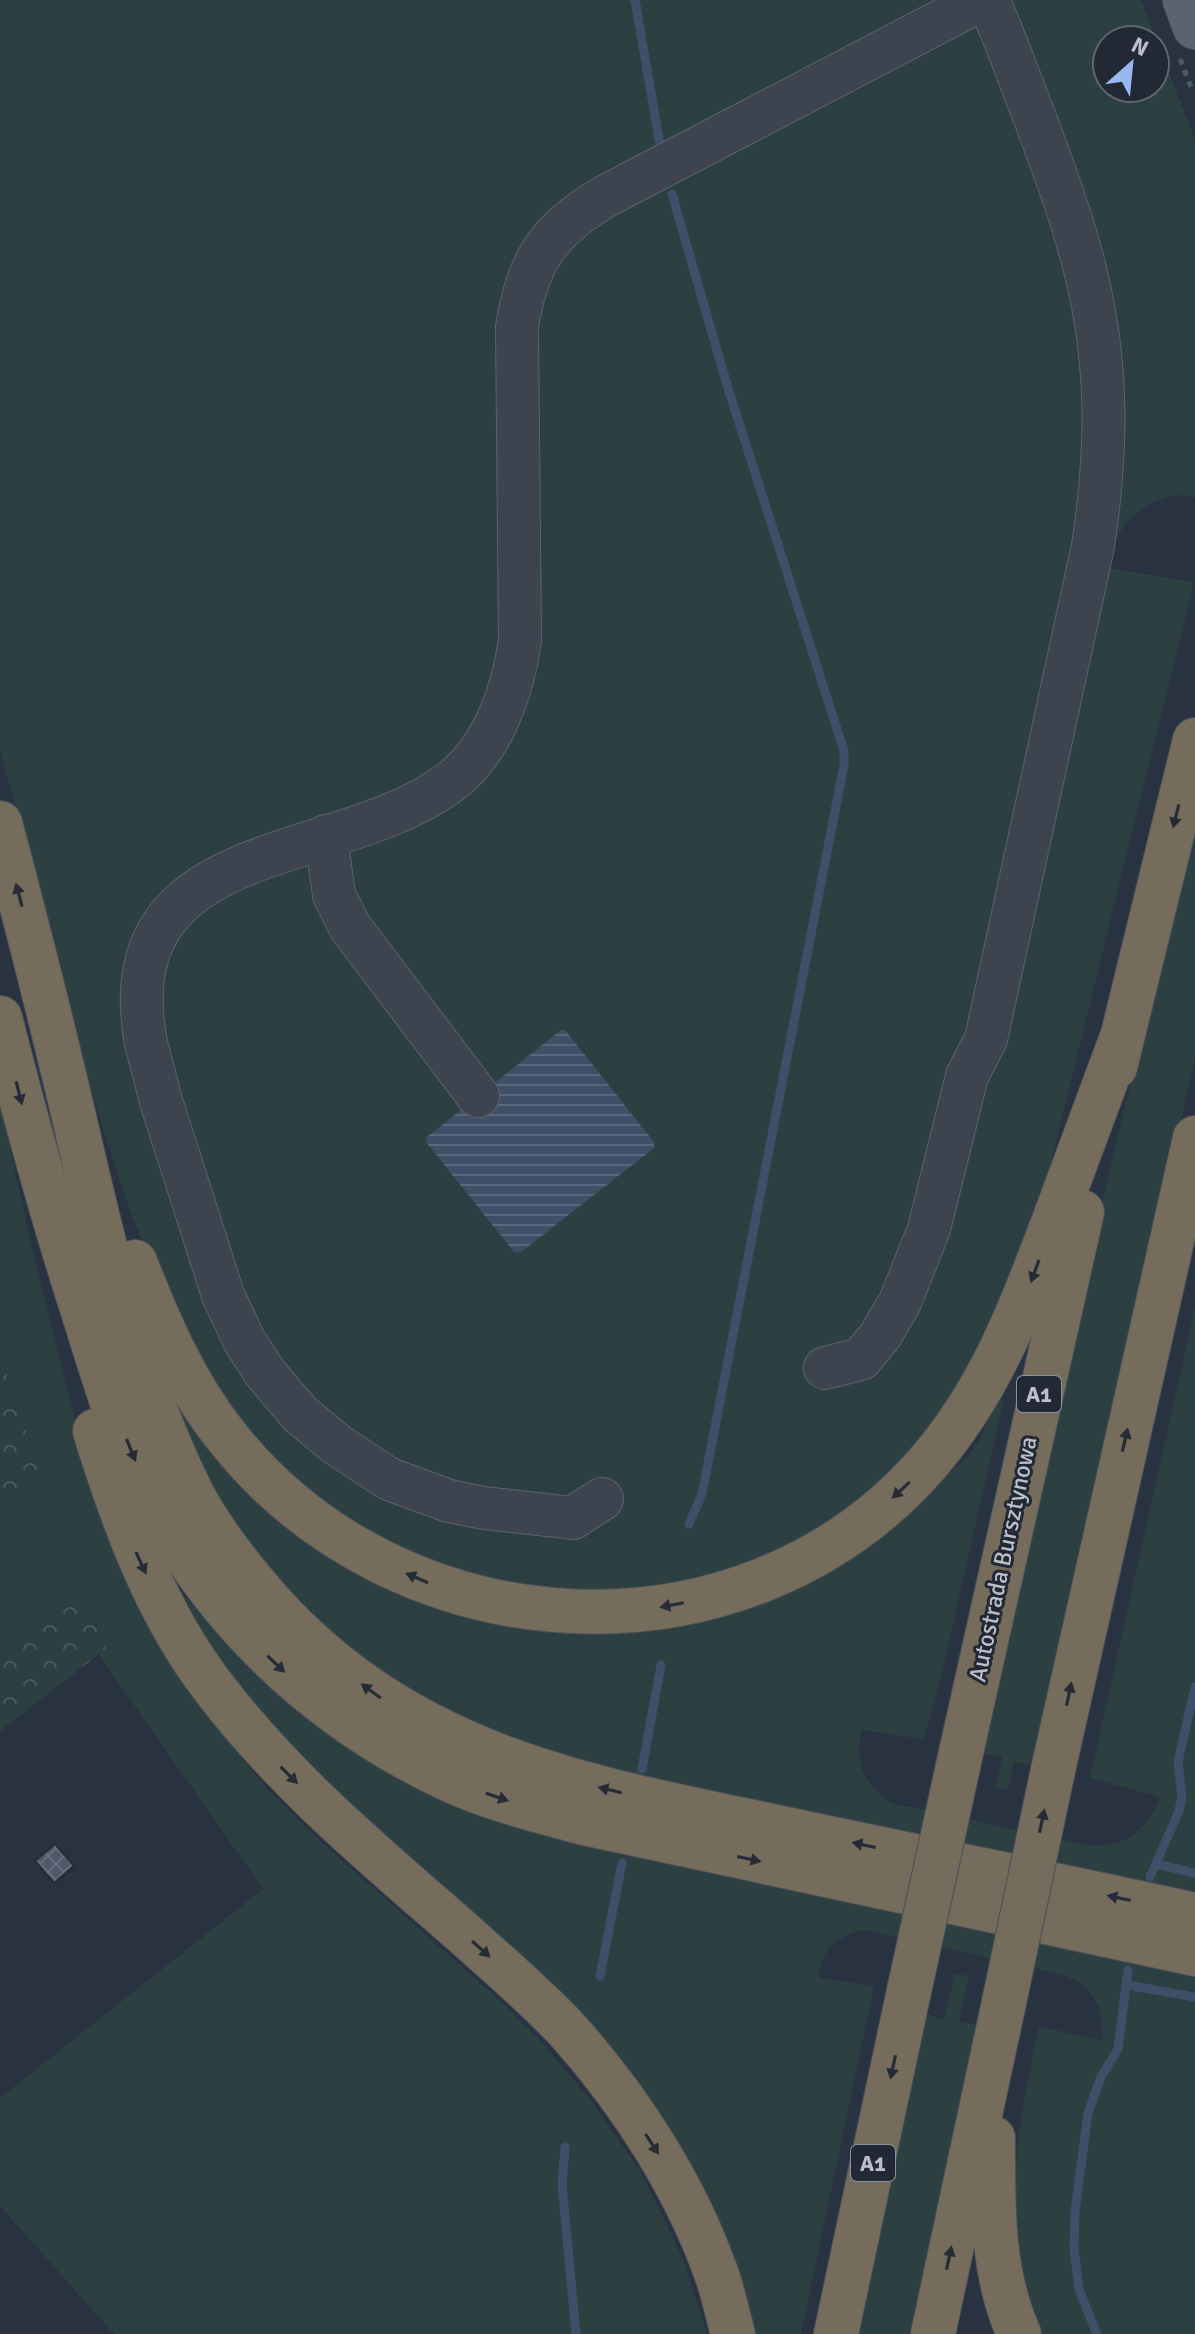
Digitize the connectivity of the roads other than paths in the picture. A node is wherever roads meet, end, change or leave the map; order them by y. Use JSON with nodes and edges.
{"nodes":[{"id":1,"x":981,"y":0,"type":"edge"},
{"id":2,"x":988,"y":0,"type":"edge"},
{"id":3,"x":1185,"y":0,"type":"edge"},
{"id":4,"x":1195,"y":27,"type":"edge"},
{"id":5,"x":1195,"y":740,"type":"edge"},
{"id":6,"x":0,"y":823,"type":"edge"},
{"id":7,"x":326,"y":836,"type":"junction"},
{"id":8,"x":39,"y":967,"type":"junction"},
{"id":9,"x":0,"y":1018,"type":"edge"},
{"id":10,"x":1121,"y":1040,"type":"junction"},
{"id":11,"x":478,"y":1096,"type":"dead end"},
{"id":12,"x":1195,"y":1138,"type":"edge"},
{"id":13,"x":44,"y":1190,"type":"junction"},
{"id":14,"x":825,"y":1368,"type":"dead end"},
{"id":15,"x":602,"y":1499,"type":"dead end"},
{"id":16,"x":1195,"y":1915,"type":"edge"},
{"id":17,"x":1195,"y":1954,"type":"edge"},
{"id":18,"x":992,"y":2059,"type":"junction"},
{"id":19,"x":733,"y":2334,"type":"edge"},
{"id":20,"x":836,"y":2334,"type":"edge"},
{"id":21,"x":933,"y":2334,"type":"edge"},
{"id":22,"x":1019,"y":2334,"type":"edge"}],
"edges":[{"from":1,"to":7,"type":"lane"},
{"from":2,"to":14,"type":"lane"},
{"from":3,"to":4,"type":"main road"},
{"from":5,"to":10,"type":"highway","name":"Autostrada Bursztynowa","number":"A1","one_way":true},
{"from":8,"to":6,"type":"highway","one_way":true},
{"from":7,"to":11,"type":"lane"},
{"from":7,"to":15,"type":"lane"},
{"from":10,"to":8,"type":"highway","one_way":true},
{"from":16,"to":8,"type":"highway","one_way":true},
{"from":9,"to":13,"type":"highway","one_way":true},
{"from":10,"to":20,"type":"highway","name":"Autostrada Bursztynowa","number":"A1","one_way":true,"bridge":true},
{"from":18,"to":12,"type":"highway","one_way":true,"bridge":true},
{"from":13,"to":17,"type":"highway","one_way":true},
{"from":13,"to":19,"type":"highway","one_way":true},
{"from":21,"to":18,"type":"highway","one_way":true},
{"from":18,"to":22,"type":"highway"}]}
